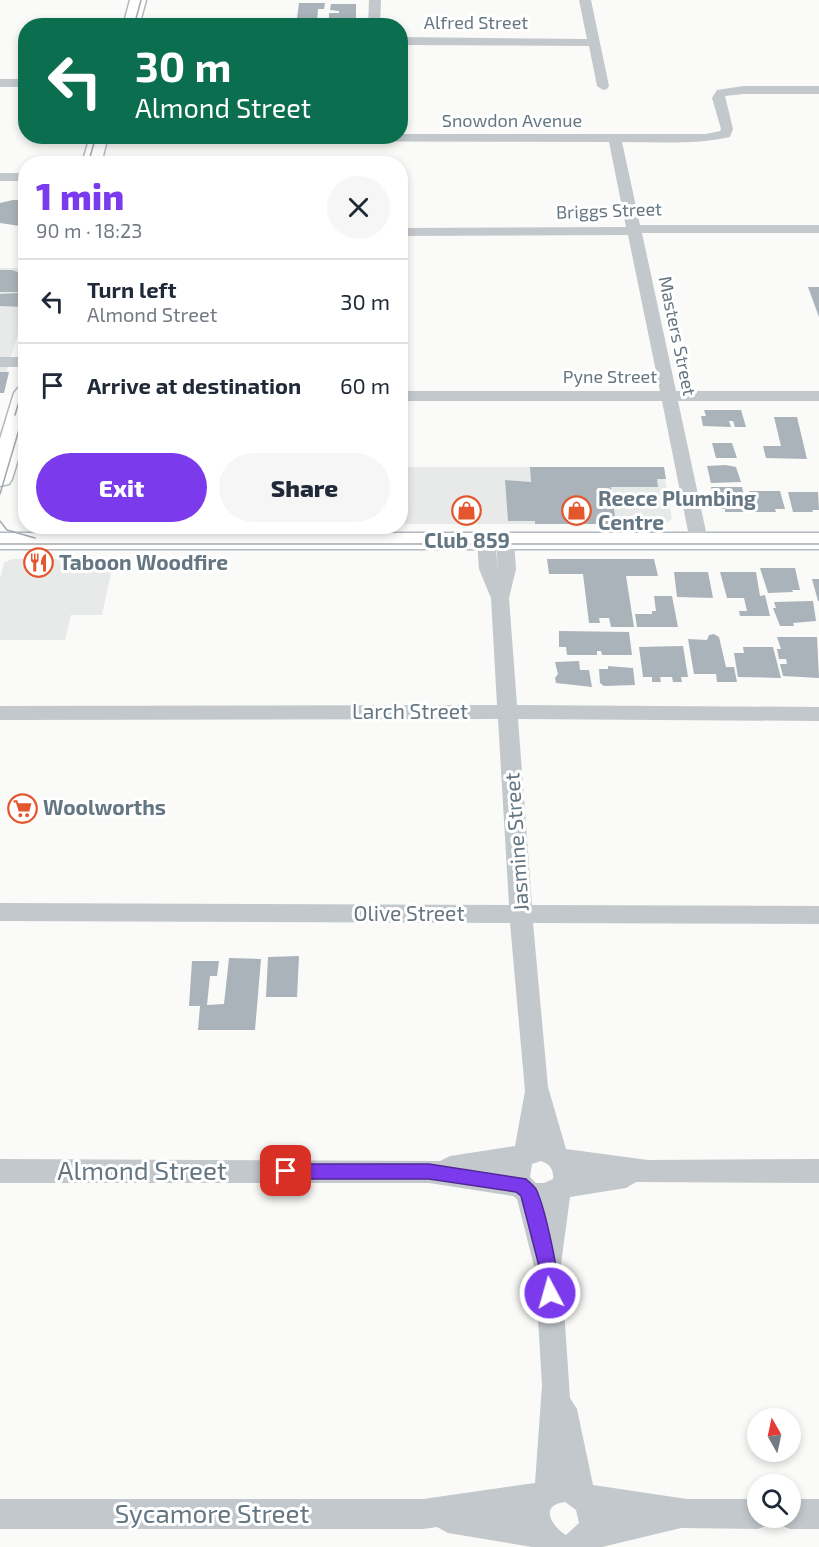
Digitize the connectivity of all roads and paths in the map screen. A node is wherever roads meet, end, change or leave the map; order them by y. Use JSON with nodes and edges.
{"nodes":[{"id":1,"x":137,"y":0,"type":"edge"},
{"id":2,"x":375,"y":0,"type":"edge"},
{"id":3,"x":585,"y":0,"type":"edge"},
{"id":4,"x":133,"y":18,"type":"edge"},
{"id":5,"x":374,"y":18,"type":"edge"},
{"id":6,"x":593,"y":41,"type":"junction"},
{"id":7,"x":408,"y":42,"type":"edge"},
{"id":8,"x":0,"y":83,"type":"edge"},
{"id":9,"x":18,"y":83,"type":"edge"},
{"id":10,"x":603,"y":86,"type":"dead end"},
{"id":11,"x":819,"y":90,"type":"edge"},
{"id":12,"x":408,"y":138,"type":"edge"},
{"id":13,"x":615,"y":138,"type":"junction"},
{"id":14,"x":0,"y":177,"type":"edge"},
{"id":15,"x":18,"y":177,"type":"edge"},
{"id":16,"x":819,"y":229,"type":"edge"},
{"id":17,"x":635,"y":230,"type":"junction"},
{"id":18,"x":408,"y":232,"type":"edge"},
{"id":19,"x":0,"y":362,"type":"edge"},
{"id":20,"x":18,"y":362,"type":"edge"},
{"id":21,"x":408,"y":396,"type":"edge"},
{"id":22,"x":669,"y":396,"type":"junction"},
{"id":23,"x":819,"y":396,"type":"edge"},
{"id":24,"x":18,"y":419,"type":"edge"},
{"id":25,"x":0,"y":479,"type":"edge"},
{"id":26,"x":0,"y":541,"type":"edge"},
{"id":27,"x":495,"y":541,"type":"junction"},
{"id":28,"x":699,"y":541,"type":"junction"},
{"id":29,"x":819,"y":542,"type":"edge"},
{"id":30,"x":0,"y":713,"type":"edge"},
{"id":31,"x":508,"y":713,"type":"junction"},
{"id":32,"x":819,"y":714,"type":"edge"},
{"id":33,"x":0,"y":912,"type":"edge"},
{"id":34,"x":521,"y":915,"type":"junction"},
{"id":35,"x":819,"y":915,"type":"edge"},
{"id":36,"x":536,"y":1087,"type":"junction"},
{"id":37,"x":525,"y":1155,"type":"junction"},
{"id":38,"x":559,"y":1157,"type":"junction"},
{"id":39,"x":0,"y":1171,"type":"edge"},
{"id":40,"x":429,"y":1171,"type":"junction"},
{"id":41,"x":819,"y":1171,"type":"edge"},
{"id":42,"x":648,"y":1172,"type":"junction"},
{"id":43,"x":524,"y":1188,"type":"junction"},
{"id":44,"x":561,"y":1189,"type":"junction"},
{"id":45,"x":549,"y":1270,"type":"junction"},
{"id":46,"x":556,"y":1385,"type":"junction"},
{"id":47,"x":545,"y":1494,"type":"junction"},
{"id":48,"x":583,"y":1496,"type":"junction"},
{"id":49,"x":0,"y":1514,"type":"edge"},
{"id":50,"x":423,"y":1514,"type":"junction"},
{"id":51,"x":687,"y":1514,"type":"junction"},
{"id":52,"x":747,"y":1514,"type":"edge"},
{"id":53,"x":801,"y":1514,"type":"edge"},
{"id":54,"x":819,"y":1514,"type":"edge"},
{"id":55,"x":566,"y":1542,"type":"edge"}],
"edges":[{"from":1,"to":4,"type":"street"},
{"from":2,"to":5,"type":"street"},
{"from":3,"to":6,"type":"street"},
{"from":6,"to":7,"type":"street","name":"Alfred Street"},
{"from":6,"to":10,"type":"street"},
{"from":8,"to":9,"type":"street"},
{"from":11,"to":13,"type":"street","name":"Snowdon Avenue"},
{"from":12,"to":13,"type":"street","name":"Snowdon Avenue"},
{"from":13,"to":17,"type":"street","name":"Masters Street"},
{"from":14,"to":15,"type":"street"},
{"from":16,"to":17,"type":"street","name":"Briggs Street"},
{"from":17,"to":18,"type":"street","name":"Briggs Street"},
{"from":17,"to":22,"type":"street","name":"Masters Street"},
{"from":19,"to":20,"type":"street"},
{"from":21,"to":22,"type":"street","name":"Pyne Street"},
{"from":22,"to":23,"type":"street","name":"Pyne Street"},
{"from":22,"to":28,"type":"street","name":"Masters Street"},
{"from":24,"to":25,"type":"street"},
{"from":26,"to":27,"type":"street"},
{"from":27,"to":28,"type":"street"},
{"from":27,"to":31,"type":"street","name":"Jasmine Street"},
{"from":28,"to":29,"type":"street"},
{"from":30,"to":31,"type":"street","name":"Larch Street"},
{"from":31,"to":32,"type":"street","name":"Larch Street"},
{"from":31,"to":34,"type":"street","name":"Jasmine Street"},
{"from":33,"to":34,"type":"street","name":"Olive Street"},
{"from":34,"to":35,"type":"street","name":"Olive Street"},
{"from":34,"to":36,"type":"street","name":"Jasmine Street"},
{"from":36,"to":37,"type":"street","name":"Jasmine Street"},
{"from":36,"to":38,"type":"street","name":"Jasmine Street"},
{"from":37,"to":38,"type":"street"},
{"from":37,"to":40,"type":"street","name":"Almond Street"},
{"from":37,"to":43,"type":"street"},
{"from":38,"to":42,"type":"street"},
{"from":38,"to":44,"type":"street"},
{"from":39,"to":40,"type":"street","name":"Almond Street"},
{"from":40,"to":43,"type":"street","name":"Almond Street"},
{"from":41,"to":42,"type":"street"},
{"from":42,"to":44,"type":"street"},
{"from":43,"to":44,"type":"street"},
{"from":43,"to":45,"type":"street"},
{"from":44,"to":45,"type":"street"},
{"from":45,"to":46,"type":"street"},
{"from":46,"to":47,"type":"street"},
{"from":46,"to":48,"type":"street"},
{"from":47,"to":48,"type":"street"},
{"from":47,"to":50,"type":"street","name":"Sycamore Street"},
{"from":47,"to":55,"type":"street"},
{"from":48,"to":51,"type":"street","name":"Sycamore Street"},
{"from":48,"to":55,"type":"street"},
{"from":49,"to":50,"type":"street","name":"Sycamore Street"},
{"from":50,"to":55,"type":"street","name":"Sycamore Street"},
{"from":51,"to":52,"type":"street","name":"Sycamore Street"},
{"from":51,"to":55,"type":"street","name":"Sycamore Street"},
{"from":53,"to":54,"type":"street"}]}
